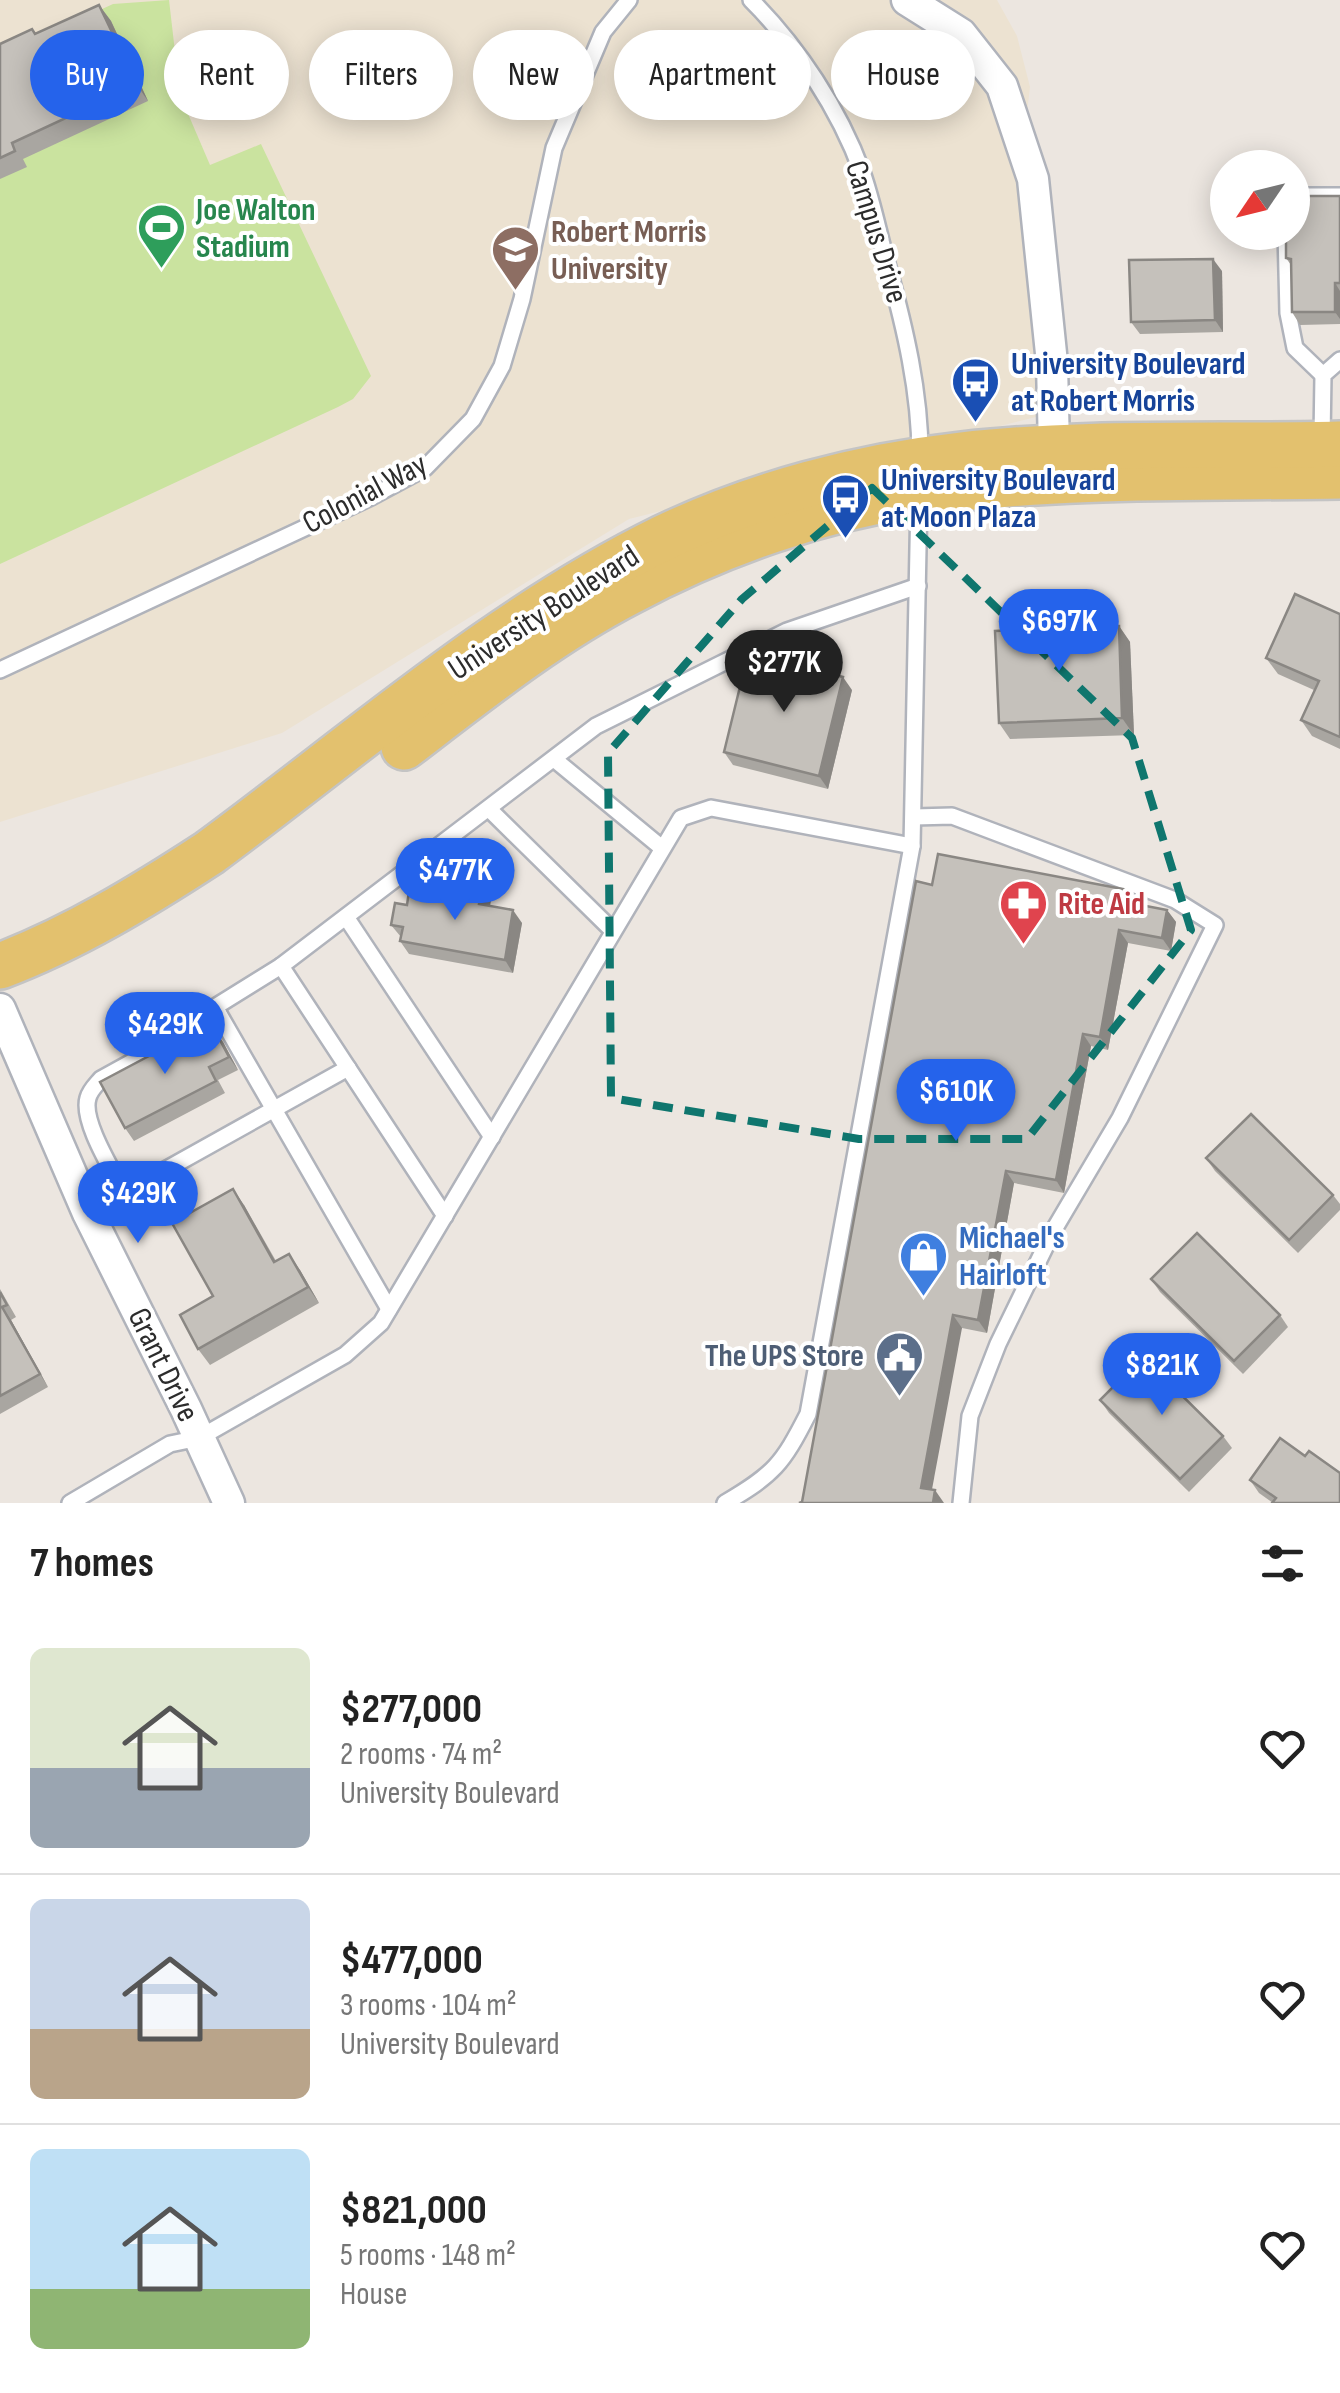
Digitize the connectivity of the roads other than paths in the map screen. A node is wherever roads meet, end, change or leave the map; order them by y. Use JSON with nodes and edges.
{"nodes":[{"id":1,"x":628,"y":0,"type":"edge"},
{"id":2,"x":751,"y":0,"type":"edge"},
{"id":3,"x":907,"y":0,"type":"edge"},
{"id":4,"x":1310,"y":196,"type":"edge"},
{"id":5,"x":1340,"y":196,"type":"edge"},
{"id":6,"x":1286,"y":250,"type":"edge"},
{"id":7,"x":1340,"y":360,"type":"edge"},
{"id":8,"x":1323,"y":374,"type":"junction"},
{"id":9,"x":1054,"y":449,"type":"junction"},
{"id":10,"x":1334,"y":455,"type":"edge"},
{"id":11,"x":919,"y":478,"type":"junction"},
{"id":12,"x":918,"y":586,"type":"junction"},
{"id":13,"x":0,"y":670,"type":"edge"},
{"id":14,"x":554,"y":759,"type":"junction"},
{"id":15,"x":489,"y":810,"type":"junction"},
{"id":16,"x":914,"y":817,"type":"junction"},
{"id":17,"x":912,"y":846,"type":"junction"},
{"id":18,"x":662,"y":848,"type":"junction"},
{"id":19,"x":346,"y":917,"type":"junction"},
{"id":20,"x":613,"y":931,"type":"junction"},
{"id":21,"x":0,"y":966,"type":"edge"},
{"id":22,"x":281,"y":966,"type":"junction"},
{"id":23,"x":0,"y":1000,"type":"edge"},
{"id":24,"x":0,"y":1009,"type":"edge"},
{"id":25,"x":219,"y":1014,"type":"junction"},
{"id":26,"x":348,"y":1068,"type":"junction"},
{"id":27,"x":273,"y":1110,"type":"junction"},
{"id":28,"x":492,"y":1137,"type":"junction"},
{"id":29,"x":124,"y":1193,"type":"junction"},
{"id":30,"x":88,"y":1213,"type":"junction"},
{"id":31,"x":445,"y":1216,"type":"junction"},
{"id":32,"x":390,"y":1309,"type":"junction"},
{"id":33,"x":199,"y":1438,"type":"junction"},
{"id":34,"x":70,"y":1503,"type":"edge"},
{"id":35,"x":229,"y":1503,"type":"edge"},
{"id":36,"x":725,"y":1503,"type":"edge"},
{"id":37,"x":961,"y":1503,"type":"edge"}],
"edges":[{"from":1,"to":13,"type":"lane","name":"Colonial Way"},
{"from":2,"to":11,"type":"lane","name":"Campus Drive"},
{"from":3,"to":9,"type":"street"},
{"from":4,"to":5,"type":"lane"},
{"from":6,"to":8,"type":"lane"},
{"from":7,"to":8,"type":"lane"},
{"from":8,"to":10,"type":"lane"},
{"from":9,"to":10,"type":"main road","name":"University Boulevard"},
{"from":9,"to":11,"type":"main road","name":"University Boulevard"},
{"from":10,"to":11,"type":"main road","name":"University Boulevard"},
{"from":11,"to":12,"type":"lane","name":"Campus Drive"},
{"from":11,"to":21,"type":"main road","name":"University Boulevard"},
{"from":11,"to":23,"type":"main road","name":"University Boulevard"},
{"from":12,"to":14,"type":"lane"},
{"from":12,"to":16,"type":"lane","name":"Campus Drive"},
{"from":14,"to":15,"type":"lane"},
{"from":14,"to":18,"type":"lane"},
{"from":15,"to":19,"type":"lane"},
{"from":15,"to":20,"type":"lane"},
{"from":16,"to":17,"type":"lane","name":"Campus Drive"},
{"from":16,"to":37,"type":"lane"},
{"from":17,"to":18,"type":"lane"},
{"from":17,"to":36,"type":"lane","name":"Campus Drive"},
{"from":18,"to":20,"type":"lane"},
{"from":19,"to":22,"type":"lane"},
{"from":19,"to":28,"type":"lane"},
{"from":20,"to":28,"type":"lane"},
{"from":22,"to":25,"type":"lane"},
{"from":22,"to":26,"type":"lane"},
{"from":24,"to":30,"type":"street","name":"Grant Drive"},
{"from":25,"to":27,"type":"lane"},
{"from":25,"to":29,"type":"lane"},
{"from":26,"to":27,"type":"lane"},
{"from":26,"to":31,"type":"lane"},
{"from":27,"to":29,"type":"lane"},
{"from":27,"to":32,"type":"lane"},
{"from":28,"to":31,"type":"lane"},
{"from":29,"to":30,"type":"lane"},
{"from":30,"to":33,"type":"street","name":"Grant Drive"},
{"from":31,"to":32,"type":"lane"},
{"from":32,"to":33,"type":"lane"},
{"from":33,"to":34,"type":"lane"},
{"from":33,"to":35,"type":"street","name":"Grant Drive"}]}
